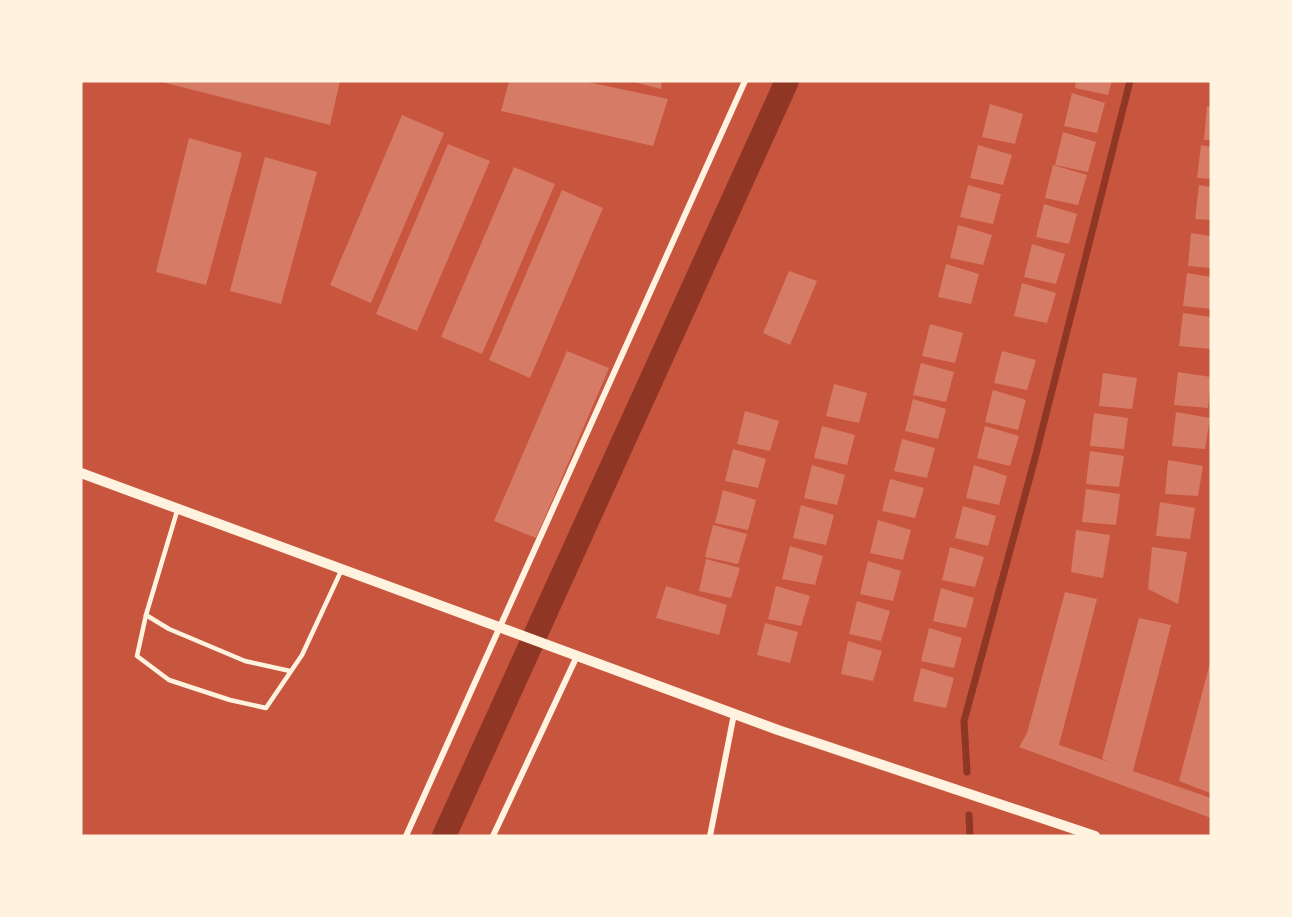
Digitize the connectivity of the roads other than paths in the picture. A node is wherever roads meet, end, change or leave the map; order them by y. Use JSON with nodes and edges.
{"nodes":[{"id":1,"x":745,"y":81,"type":"edge"},
{"id":2,"x":81,"y":473,"type":"edge"},
{"id":3,"x":178,"y":508,"type":"junction"},
{"id":4,"x":342,"y":568,"type":"junction"},
{"id":5,"x":146,"y":615,"type":"junction"},
{"id":6,"x":499,"y":627,"type":"junction"},
{"id":7,"x":577,"y":656,"type":"junction"},
{"id":8,"x":290,"y":671,"type":"junction"},
{"id":9,"x":734,"y":714,"type":"junction"},
{"id":10,"x":406,"y":836,"type":"edge"},
{"id":11,"x":492,"y":836,"type":"edge"},
{"id":12,"x":710,"y":836,"type":"edge"},
{"id":13,"x":1095,"y":836,"type":"edge"}],
"edges":[{"from":1,"to":6,"type":"street"},
{"from":2,"to":3,"type":"street"},
{"from":3,"to":4,"type":"street"},
{"from":3,"to":5,"type":"lane"},
{"from":4,"to":6,"type":"street"},
{"from":4,"to":8,"type":"lane"},
{"from":5,"to":8,"type":"lane"},
{"from":5,"to":8,"type":"lane"},
{"from":6,"to":7,"type":"street"},
{"from":6,"to":10,"type":"street"},
{"from":7,"to":9,"type":"street"},
{"from":7,"to":11,"type":"street"},
{"from":9,"to":12,"type":"street"},
{"from":9,"to":13,"type":"street"}]}
